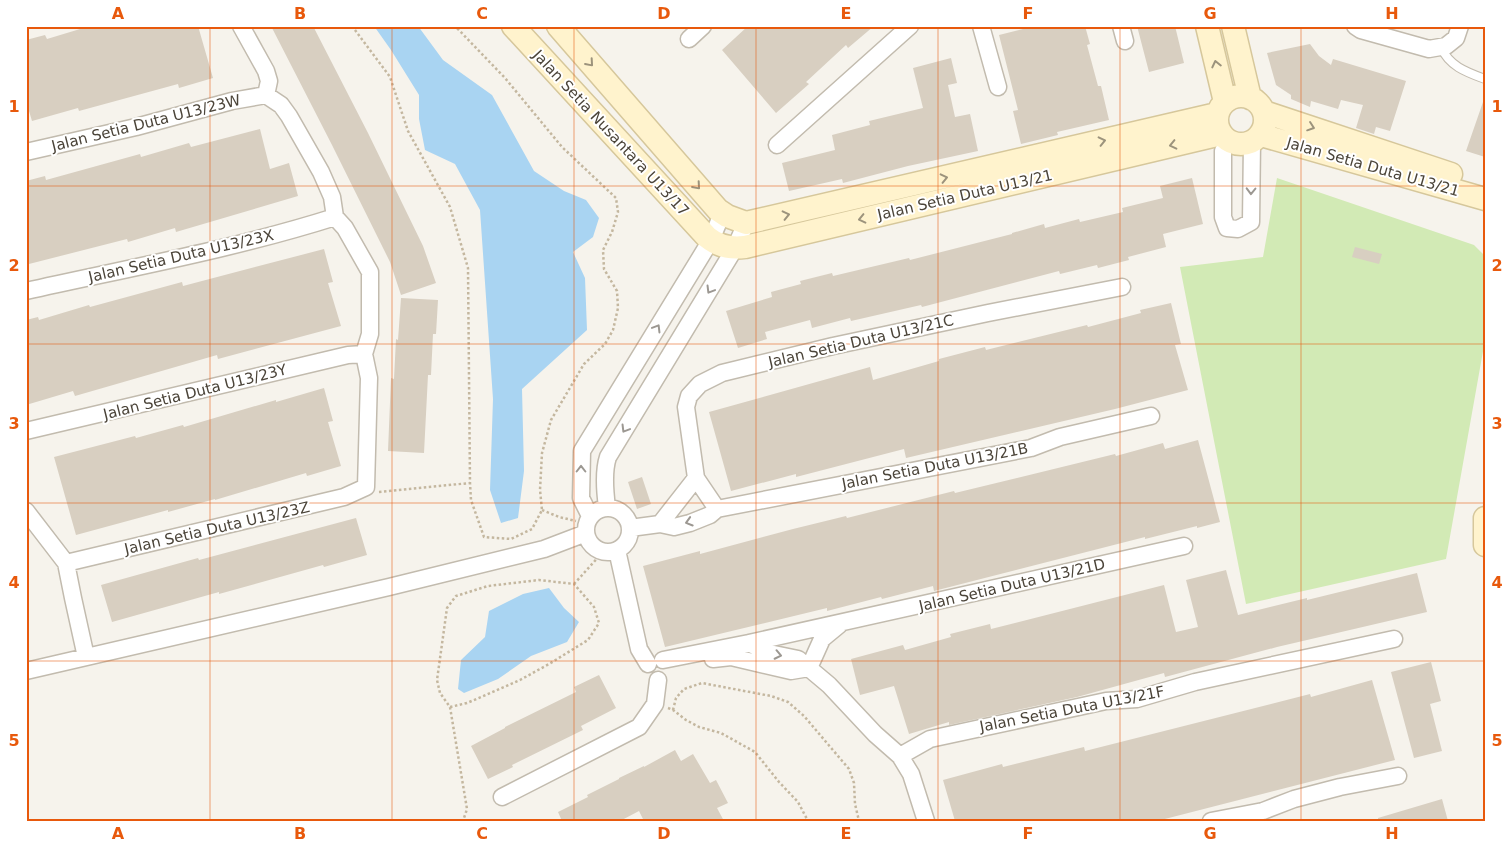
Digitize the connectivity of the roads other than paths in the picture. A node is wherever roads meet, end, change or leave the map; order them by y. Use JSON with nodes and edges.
{"nodes":[{"id":1,"x":241,"y":26,"type":"edge"},
{"id":2,"x":513,"y":26,"type":"edge"},
{"id":3,"x":558,"y":26,"type":"edge"},
{"id":4,"x":704,"y":26,"type":"edge"},
{"id":5,"x":910,"y":26,"type":"edge"},
{"id":6,"x":982,"y":26,"type":"edge"},
{"id":7,"x":1207,"y":26,"type":"edge"},
{"id":8,"x":1233,"y":26,"type":"edge"},
{"id":9,"x":1355,"y":26,"type":"edge"},
{"id":10,"x":1460,"y":26,"type":"edge"},
{"id":11,"x":689,"y":39,"type":"dead end"},
{"id":12,"x":1441,"y":47,"type":"junction"},
{"id":13,"x":1485,"y":79,"type":"edge"},
{"id":14,"x":998,"y":87,"type":"dead end"},
{"id":15,"x":266,"y":95,"type":"junction"},
{"id":16,"x":1257,"y":105,"type":"junction"},
{"id":17,"x":1223,"y":123,"type":"junction"},
{"id":18,"x":1257,"y":139,"type":"junction"},
{"id":19,"x":778,"y":145,"type":"dead end"},
{"id":20,"x":26,"y":152,"type":"edge"},
{"id":21,"x":1484,"y":196,"type":"edge"},
{"id":22,"x":722,"y":214,"type":"junction"},
{"id":23,"x":335,"y":217,"type":"junction"},
{"id":24,"x":746,"y":223,"type":"junction"},
{"id":25,"x":711,"y":240,"type":"junction"},
{"id":26,"x":735,"y":248,"type":"junction"},
{"id":27,"x":1122,"y":287,"type":"dead end"},
{"id":28,"x":26,"y":291,"type":"edge"},
{"id":29,"x":364,"y":354,"type":"junction"},
{"id":30,"x":1151,"y":416,"type":"dead end"},
{"id":31,"x":26,"y":431,"type":"edge"},
{"id":32,"x":696,"y":478,"type":"junction"},
{"id":33,"x":607,"y":507,"type":"junction"},
{"id":34,"x":717,"y":509,"type":"junction"},
{"id":35,"x":26,"y":511,"type":"edge"},
{"id":36,"x":1485,"y":518,"type":"edge"},
{"id":37,"x":588,"y":524,"type":"junction"},
{"id":38,"x":660,"y":524,"type":"junction"},
{"id":39,"x":630,"y":528,"type":"junction"},
{"id":40,"x":1485,"y":545,"type":"edge"},
{"id":41,"x":1184,"y":546,"type":"dead end"},
{"id":42,"x":610,"y":551,"type":"junction"},
{"id":43,"x":66,"y":563,"type":"junction"},
{"id":44,"x":840,"y":624,"type":"junction"},
{"id":45,"x":1394,"y":639,"type":"dead end"},
{"id":46,"x":749,"y":643,"type":"junction"},
{"id":47,"x":86,"y":656,"type":"junction"},
{"id":48,"x":659,"y":668,"type":"junction"},
{"id":49,"x":809,"y":668,"type":"junction"},
{"id":50,"x":26,"y":671,"type":"edge"},
{"id":51,"x":900,"y":756,"type":"junction"},
{"id":52,"x":1398,"y":776,"type":"dead end"},
{"id":53,"x":502,"y":797,"type":"dead end"},
{"id":54,"x":926,"y":821,"type":"edge"},
{"id":55,"x":1212,"y":821,"type":"edge"}],
"edges":[{"from":1,"to":15,"type":"street"},
{"from":2,"to":25,"type":"main road","name":"Jalan Setia Nusantara U13/17"},
{"from":3,"to":22,"type":"main road","name":"Jalan Setia Nusantara U13/17","one_way":true},
{"from":4,"to":11,"type":"street"},
{"from":5,"to":19,"type":"street"},
{"from":6,"to":14,"type":"street"},
{"from":17,"to":7,"type":"main road","one_way":true},
{"from":8,"to":16,"type":"main road"},
{"from":9,"to":12,"type":"street"},
{"from":10,"to":12,"type":"street"},
{"from":12,"to":13,"type":"lane"},
{"from":15,"to":20,"type":"street","name":"Jalan Setia Duta U13/23W"},
{"from":15,"to":23,"type":"street"},
{"from":16,"to":17,"type":"main road"},
{"from":16,"to":18,"type":"main road"},
{"from":16,"to":21,"type":"main road","name":"Jalan Setia Duta U13/21","one_way":true},
{"from":17,"to":18,"type":"main road"},
{"from":18,"to":17,"type":"street","one_way":true},
{"from":24,"to":17,"type":"main road","name":"Jalan Setia Duta U13/21","one_way":true},
{"from":17,"to":26,"type":"main road","name":"Jalan Setia Duta U13/21","one_way":true},
{"from":18,"to":21,"type":"main road","name":"Jalan Setia Duta U13/21"},
{"from":22,"to":24,"type":"main road"},
{"from":22,"to":25,"type":"street"},
{"from":23,"to":28,"type":"street","name":"Jalan Setia Duta U13/23X"},
{"from":23,"to":29,"type":"street"},
{"from":24,"to":26,"type":"street"},
{"from":25,"to":26,"type":"main road","name":"Jalan Setia Duta U13/21"},
{"from":37,"to":25,"type":"street","one_way":true},
{"from":26,"to":33,"type":"street","one_way":true},
{"from":27,"to":32,"type":"street","name":"Jalan Setia Duta U13/21C"},
{"from":29,"to":31,"type":"street","name":"Jalan Setia Duta U13/23Y"},
{"from":29,"to":43,"type":"street","name":"Jalan Setia Duta U13/23Z"},
{"from":30,"to":34,"type":"street","name":"Jalan Setia Duta U13/21B"},
{"from":32,"to":34,"type":"street"},
{"from":32,"to":38,"type":"street"},
{"from":33,"to":37,"type":"street"},
{"from":33,"to":39,"type":"street"},
{"from":34,"to":38,"type":"street","name":"Jalan Setia Duta U13/21B","one_way":true},
{"from":35,"to":43,"type":"street"},
{"from":36,"to":40,"type":"main road"},
{"from":37,"to":42,"type":"street"},
{"from":37,"to":47,"type":"street"},
{"from":38,"to":39,"type":"street","name":"Jalan Setia Duta U13/21B"},
{"from":39,"to":42,"type":"street"},
{"from":41,"to":44,"type":"street","name":"Jalan Setia Duta U13/21D"},
{"from":42,"to":48,"type":"street"},
{"from":43,"to":47,"type":"street"},
{"from":44,"to":46,"type":"street","name":"Jalan Setia Duta U13/21D"},
{"from":44,"to":49,"type":"street"},
{"from":45,"to":51,"type":"street","name":"Jalan Setia Duta U13/21F"},
{"from":46,"to":48,"type":"street","name":"Jalan Setia Duta U13/21D"},
{"from":46,"to":49,"type":"street","one_way":true},
{"from":47,"to":50,"type":"street"},
{"from":48,"to":49,"type":"street"},
{"from":48,"to":53,"type":"street"},
{"from":49,"to":51,"type":"street"},
{"from":51,"to":54,"type":"street"},
{"from":52,"to":55,"type":"street"}]}
